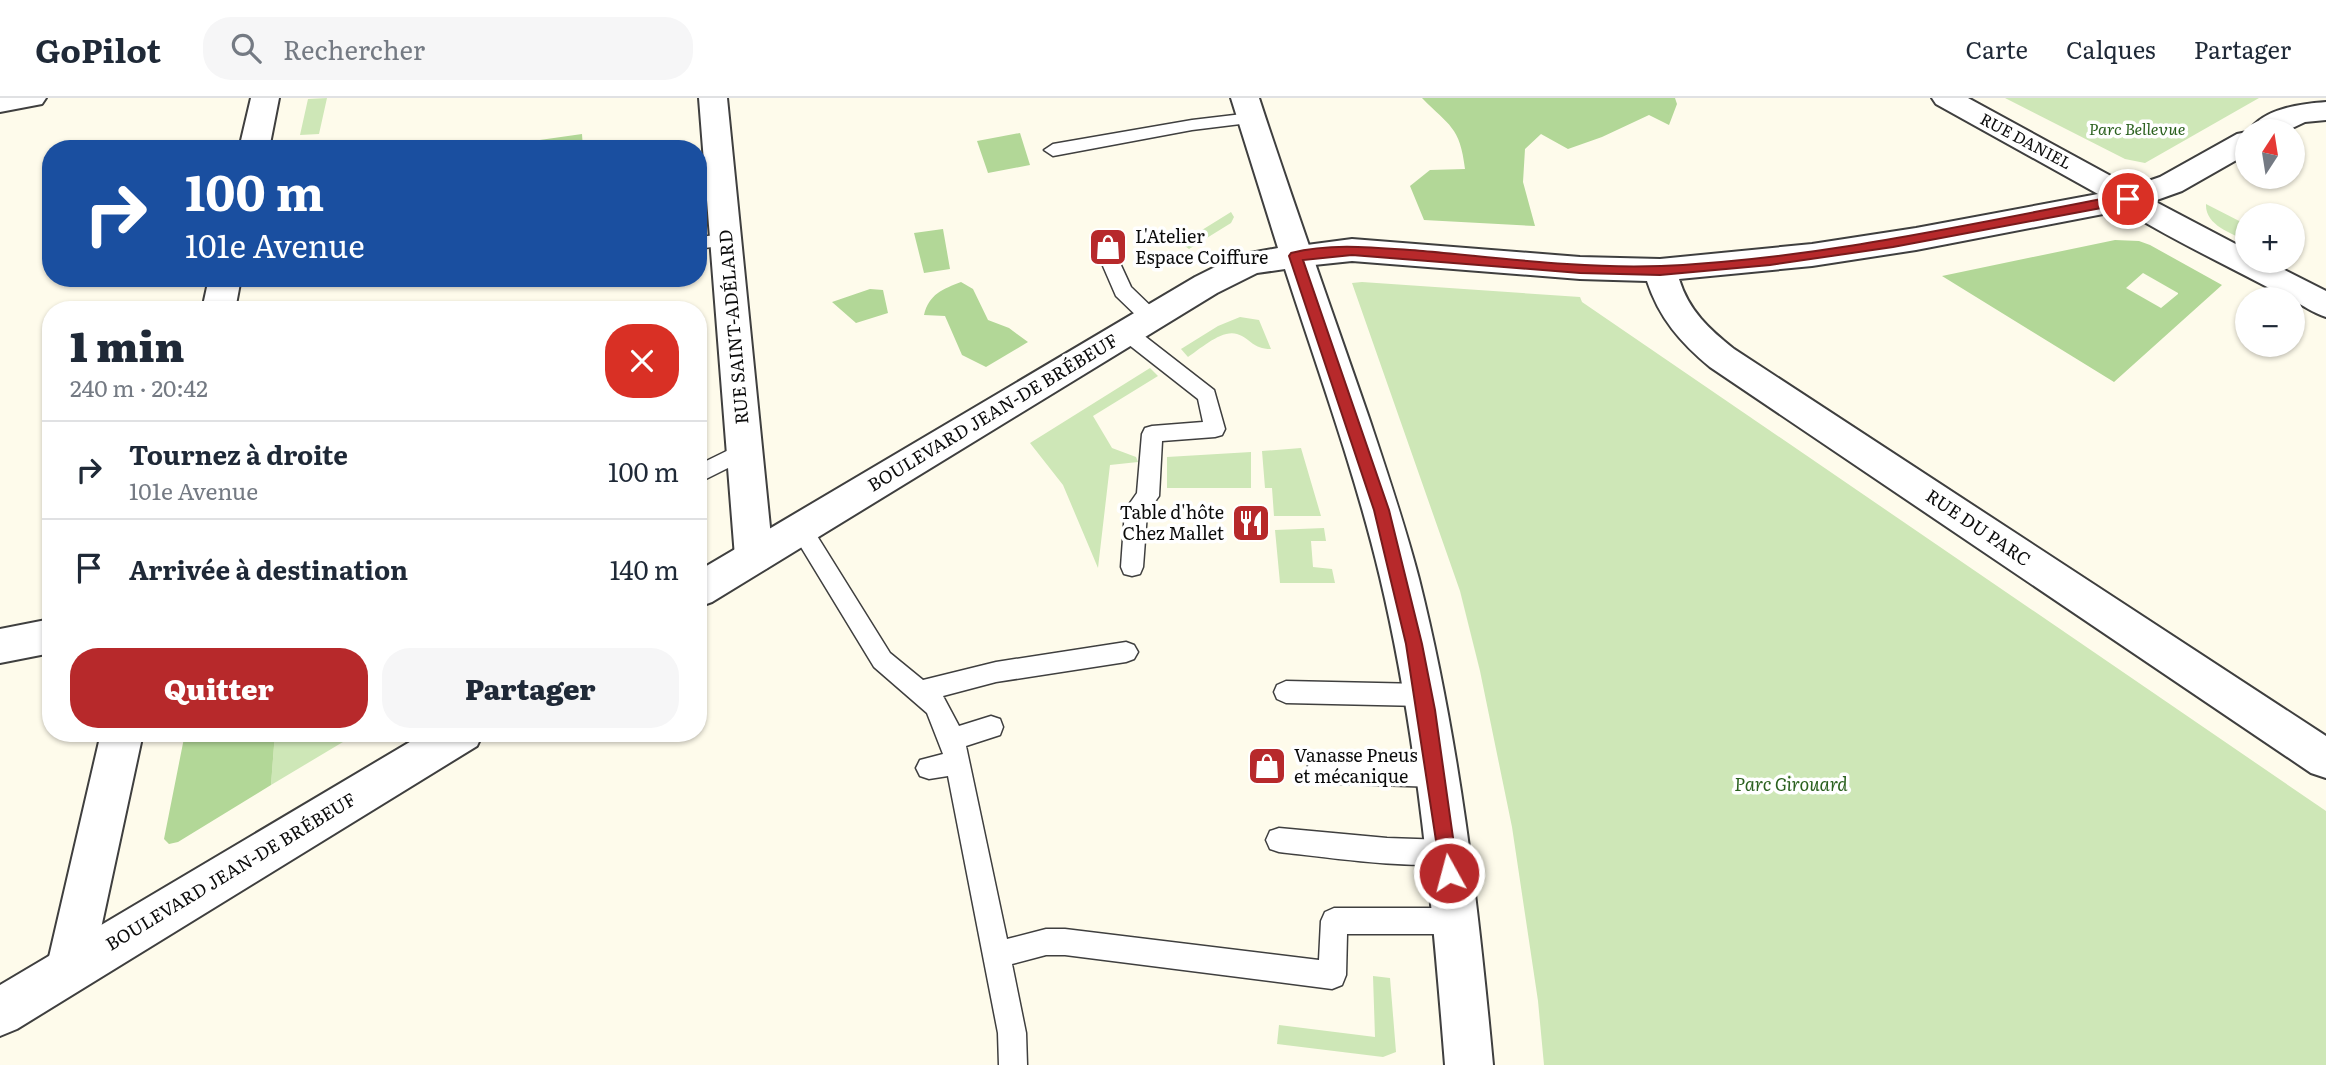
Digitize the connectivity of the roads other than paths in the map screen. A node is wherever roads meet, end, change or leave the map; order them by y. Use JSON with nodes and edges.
{"nodes":[{"id":1,"x":32,"y":98,"type":"edge"},
{"id":2,"x":265,"y":98,"type":"edge"},
{"id":3,"x":712,"y":98,"type":"edge"},
{"id":4,"x":1946,"y":98,"type":"edge"},
{"id":5,"x":0,"y":103,"type":"edge"},
{"id":6,"x":2320,"y":106,"type":"edge"},
{"id":7,"x":1248,"y":108,"type":"edge"},
{"id":8,"x":2285,"y":119,"type":"edge"},
{"id":9,"x":256,"y":140,"type":"edge"},
{"id":10,"x":2235,"y":148,"type":"edge"},
{"id":11,"x":1053,"y":150,"type":"dead end"},
{"id":12,"x":2128,"y":199,"type":"junction"},
{"id":13,"x":712,"y":242,"type":"edge"},
{"id":14,"x":1295,"y":256,"type":"junction"},
{"id":15,"x":1112,"y":266,"type":"dead end"},
{"id":16,"x":1660,"y":270,"type":"junction"},
{"id":17,"x":2326,"y":305,"type":"edge"},
{"id":18,"x":1138,"y":325,"type":"junction"},
{"id":19,"x":745,"y":450,"type":"junction"},
{"id":20,"x":707,"y":470,"type":"edge"},
{"id":21,"x":801,"y":529,"type":"junction"},
{"id":22,"x":754,"y":557,"type":"junction"},
{"id":23,"x":1132,"y":567,"type":"dead end"},
{"id":24,"x":707,"y":586,"type":"edge"},
{"id":25,"x":42,"y":638,"type":"edge"},
{"id":26,"x":0,"y":646,"type":"edge"},
{"id":27,"x":1126,"y":652,"type":"dead end"},
{"id":28,"x":922,"y":691,"type":"junction"},
{"id":29,"x":1286,"y":692,"type":"dead end"},
{"id":30,"x":1423,"y":695,"type":"junction"},
{"id":31,"x":991,"y":727,"type":"dead end"},
{"id":32,"x":120,"y":742,"type":"edge"},
{"id":33,"x":447,"y":742,"type":"edge"},
{"id":34,"x":954,"y":751,"type":"junction"},
{"id":35,"x":2326,"y":759,"type":"edge"},
{"id":36,"x":929,"y":768,"type":"dead end"},
{"id":37,"x":1318,"y":772,"type":"dead end"},
{"id":38,"x":1436,"y":776,"type":"junction"},
{"id":39,"x":1279,"y":840,"type":"dead end"},
{"id":40,"x":1446,"y":852,"type":"junction"},
{"id":41,"x":1455,"y":921,"type":"junction"},
{"id":42,"x":996,"y":956,"type":"junction"},
{"id":43,"x":69,"y":970,"type":"junction"},
{"id":44,"x":0,"y":1012,"type":"edge"},
{"id":45,"x":1013,"y":1065,"type":"edge"},
{"id":46,"x":1469,"y":1065,"type":"edge"}],
"edges":[{"from":1,"to":5,"type":"street"},
{"from":2,"to":9,"type":"street"},
{"from":3,"to":13,"type":"street","name":"RUE SAINT-ADÉLARD"},
{"from":4,"to":12,"type":"street","name":"RUE DANIEL"},
{"from":6,"to":8,"type":"street"},
{"from":7,"to":11,"type":"lane"},
{"from":7,"to":14,"type":"street"},
{"from":10,"to":12,"type":"street","name":"BOULEVARD JEAN-DE BRÉBEUF"},
{"from":12,"to":16,"type":"street","name":"BOULEVARD JEAN-DE BRÉBEUF"},
{"from":12,"to":17,"type":"street","name":"RUE DANIEL"},
{"from":13,"to":19,"type":"street","name":"RUE SAINT-ADÉLARD"},
{"from":14,"to":16,"type":"street","name":"BOULEVARD JEAN-DE BRÉBEUF"},
{"from":14,"to":18,"type":"street","name":"BOULEVARD JEAN-DE BRÉBEUF"},
{"from":14,"to":30,"type":"street"},
{"from":15,"to":18,"type":"lane"},
{"from":16,"to":35,"type":"street","name":"RUE DU PARC"},
{"from":18,"to":21,"type":"street","name":"BOULEVARD JEAN-DE BRÉBEUF"},
{"from":18,"to":23,"type":"lane"},
{"from":19,"to":20,"type":"lane"},
{"from":19,"to":22,"type":"street","name":"RUE SAINT-ADÉLARD"},
{"from":21,"to":22,"type":"street","name":"BOULEVARD JEAN-DE BRÉBEUF"},
{"from":21,"to":28,"type":"lane"},
{"from":22,"to":24,"type":"street","name":"BOULEVARD JEAN-DE BRÉBEUF"},
{"from":25,"to":26,"type":"street"},
{"from":27,"to":28,"type":"lane"},
{"from":28,"to":34,"type":"lane"},
{"from":29,"to":30,"type":"lane"},
{"from":30,"to":38,"type":"street"},
{"from":31,"to":34,"type":"lane"},
{"from":32,"to":43,"type":"street"},
{"from":33,"to":43,"type":"street","name":"BOULEVARD JEAN-DE BRÉBEUF"},
{"from":34,"to":36,"type":"lane"},
{"from":34,"to":42,"type":"lane"},
{"from":37,"to":38,"type":"lane"},
{"from":38,"to":40,"type":"street"},
{"from":39,"to":40,"type":"lane"},
{"from":40,"to":41,"type":"street"},
{"from":41,"to":42,"type":"lane"},
{"from":41,"to":46,"type":"street"},
{"from":42,"to":45,"type":"lane"},
{"from":43,"to":44,"type":"street","name":"BOULEVARD JEAN-DE BRÉBEUF"}]}
